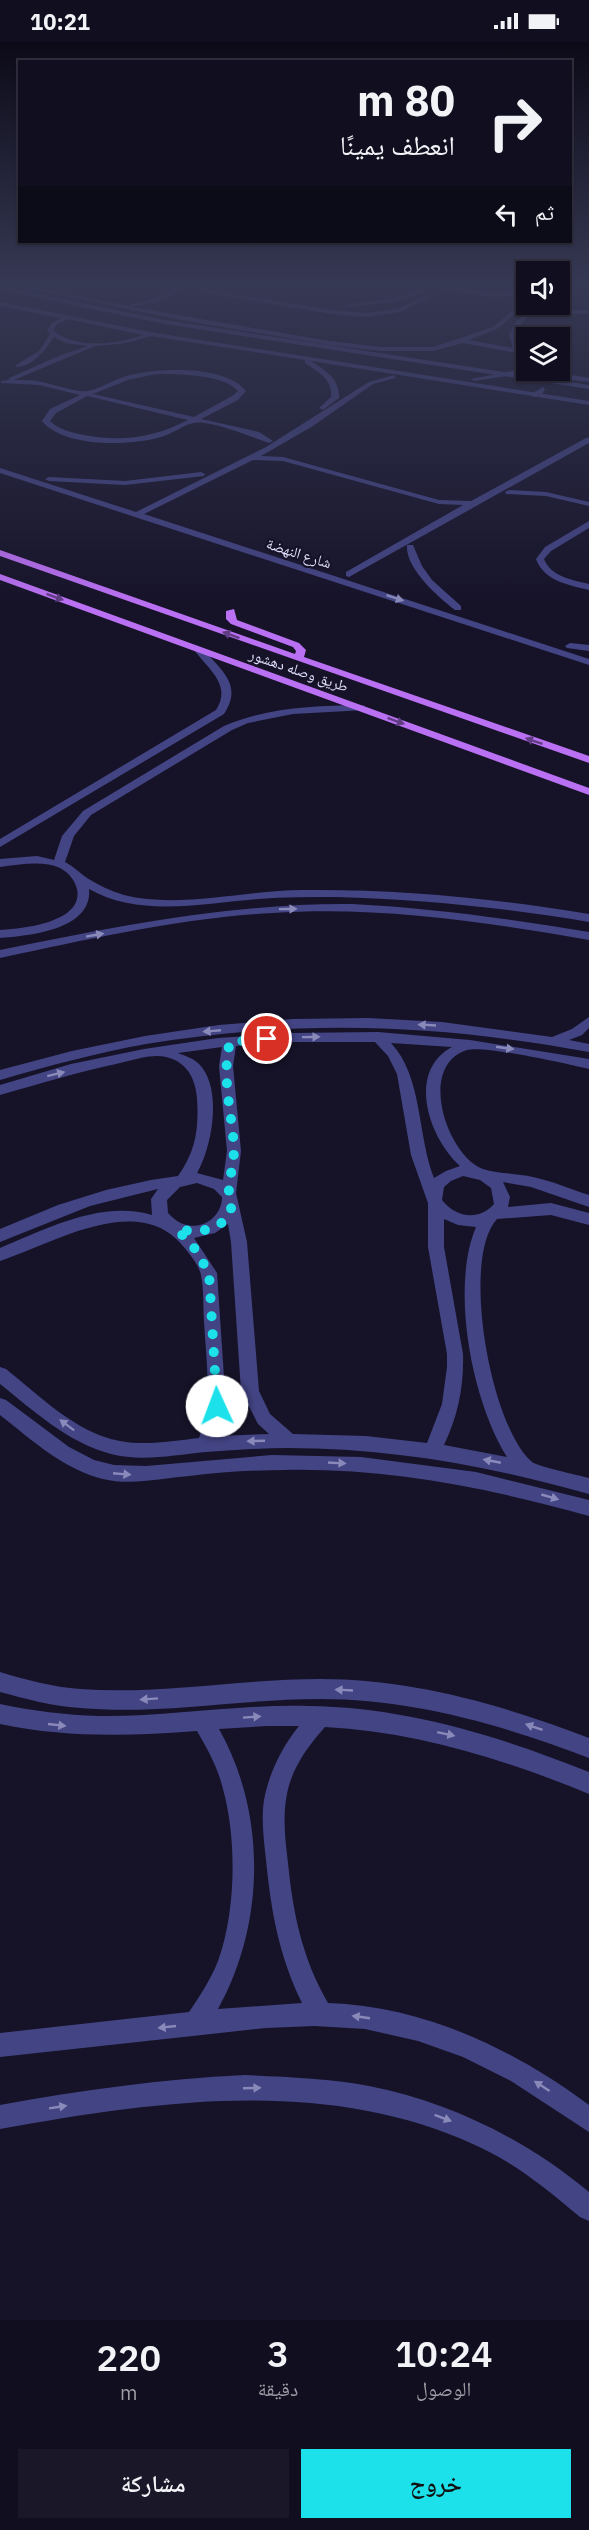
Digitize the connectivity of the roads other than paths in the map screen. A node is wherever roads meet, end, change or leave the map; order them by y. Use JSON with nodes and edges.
{"nodes":[{"id":1,"x":76,"y":392,"type":"edge"},
{"id":2,"x":93,"y":392,"type":"edge"},
{"id":3,"x":102,"y":392,"type":"edge"},
{"id":4,"x":240,"y":392,"type":"edge"},
{"id":5,"x":336,"y":392,"type":"edge"},
{"id":6,"x":352,"y":392,"type":"edge"},
{"id":7,"x":518,"y":392,"type":"edge"},
{"id":8,"x":539,"y":392,"type":"edge"},
{"id":9,"x":565,"y":392,"type":"edge"},
{"id":10,"x":88,"y":395,"type":"junction"},
{"id":11,"x":536,"y":395,"type":"junction"},
{"id":12,"x":589,"y":396,"type":"edge"},
{"id":13,"x":589,"y":403,"type":"edge"},
{"id":14,"x":201,"y":415,"type":"junction"},
{"id":15,"x":193,"y":419,"type":"junction"},
{"id":16,"x":306,"y":424,"type":"junction"},
{"id":17,"x":269,"y":430,"type":"dead end"},
{"id":18,"x":289,"y":430,"type":"junction"},
{"id":19,"x":279,"y":431,"type":"dead end"},
{"id":20,"x":589,"y":440,"type":"edge"},
{"id":21,"x":269,"y":445,"type":"junction"},
{"id":22,"x":589,"y":449,"type":"edge"},
{"id":23,"x":251,"y":454,"type":"junction"},
{"id":24,"x":283,"y":459,"type":"junction"},
{"id":25,"x":0,"y":463,"type":"edge"},
{"id":26,"x":546,"y":469,"type":"junction"},
{"id":27,"x":0,"y":470,"type":"edge"},
{"id":28,"x":201,"y":474,"type":"junction"},
{"id":29,"x":49,"y":479,"type":"junction"},
{"id":30,"x":543,"y":483,"type":"dead end"},
{"id":31,"x":509,"y":492,"type":"junction"},
{"id":32,"x":589,"y":499,"type":"edge"},
{"id":33,"x":434,"y":501,"type":"junction"},
{"id":34,"x":473,"y":503,"type":"junction"},
{"id":35,"x":589,"y":504,"type":"edge"},
{"id":36,"x":146,"y":509,"type":"junction"},
{"id":37,"x":136,"y":511,"type":"junction"},
{"id":38,"x":448,"y":518,"type":"junction"},
{"id":39,"x":586,"y":526,"type":"edge"},
{"id":40,"x":433,"y":530,"type":"junction"},
{"id":41,"x":410,"y":547,"type":"junction"},
{"id":42,"x":0,"y":553,"type":"edge"},
{"id":43,"x":0,"y":576,"type":"edge"},
{"id":44,"x":354,"y":576,"type":"junction"},
{"id":45,"x":589,"y":587,"type":"edge"},
{"id":46,"x":425,"y":598,"type":"dead end"},
{"id":47,"x":436,"y":601,"type":"dead end"},
{"id":48,"x":231,"y":612,"type":"dead end"},
{"id":49,"x":461,"y":612,"type":"junction"},
{"id":50,"x":496,"y":621,"type":"dead end"},
{"id":51,"x":589,"y":650,"type":"edge"},
{"id":52,"x":200,"y":651,"type":"junction"},
{"id":53,"x":299,"y":659,"type":"junction"},
{"id":54,"x":589,"y":662,"type":"edge"},
{"id":55,"x":361,"y":708,"type":"junction"},
{"id":56,"x":589,"y":760,"type":"edge"},
{"id":57,"x":589,"y":792,"type":"edge"},
{"id":58,"x":0,"y":844,"type":"edge"},
{"id":59,"x":0,"y":862,"type":"edge"},
{"id":60,"x":59,"y":864,"type":"junction"},
{"id":61,"x":82,"y":880,"type":"junction"},
{"id":62,"x":589,"y":918,"type":"edge"},
{"id":63,"x":32,"y":932,"type":"junction"},
{"id":64,"x":0,"y":934,"type":"edge"},
{"id":65,"x":588,"y":936,"type":"edge"},
{"id":66,"x":38,"y":947,"type":"junction"},
{"id":67,"x":0,"y":954,"type":"edge"},
{"id":68,"x":589,"y":1021,"type":"edge"},
{"id":69,"x":378,"y":1036,"type":"junction"},
{"id":70,"x":554,"y":1041,"type":"junction"},
{"id":71,"x":230,"y":1042,"type":"junction"},
{"id":72,"x":472,"y":1044,"type":"junction"},
{"id":73,"x":589,"y":1048,"type":"edge"},
{"id":74,"x":158,"y":1052,"type":"junction"},
{"id":75,"x":589,"y":1064,"type":"edge"},
{"id":76,"x":0,"y":1075,"type":"edge"},
{"id":77,"x":0,"y":1090,"type":"edge"},
{"id":78,"x":480,"y":1174,"type":"junction"},
{"id":79,"x":182,"y":1180,"type":"junction"},
{"id":80,"x":230,"y":1199,"type":"junction"},
{"id":81,"x":435,"y":1199,"type":"junction"},
{"id":82,"x":589,"y":1202,"type":"edge"},
{"id":83,"x":491,"y":1216,"type":"junction"},
{"id":84,"x":589,"y":1219,"type":"edge"},
{"id":85,"x":175,"y":1228,"type":"junction"},
{"id":86,"x":0,"y":1236,"type":"edge"},
{"id":87,"x":0,"y":1255,"type":"edge"},
{"id":88,"x":0,"y":1374,"type":"edge"},
{"id":89,"x":0,"y":1405,"type":"edge"},
{"id":90,"x":289,"y":1440,"type":"junction"},
{"id":91,"x":206,"y":1444,"type":"junction"},
{"id":92,"x":432,"y":1450,"type":"junction"},
{"id":93,"x":527,"y":1469,"type":"junction"},
{"id":94,"x":589,"y":1486,"type":"edge"},
{"id":95,"x":589,"y":1508,"type":"edge"},
{"id":96,"x":0,"y":1682,"type":"edge"},
{"id":97,"x":0,"y":1714,"type":"edge"},
{"id":98,"x":320,"y":1717,"type":"junction"},
{"id":99,"x":203,"y":1721,"type":"junction"},
{"id":100,"x":589,"y":1748,"type":"edge"},
{"id":101,"x":589,"y":1783,"type":"edge"},
{"id":102,"x":321,"y":2014,"type":"junction"},
{"id":103,"x":195,"y":2024,"type":"junction"},
{"id":104,"x":0,"y":2045,"type":"edge"},
{"id":105,"x":0,"y":2117,"type":"edge"},
{"id":106,"x":589,"y":2120,"type":"edge"},
{"id":107,"x":589,"y":2208,"type":"edge"}],
"edges":[{"from":1,"to":10,"type":"street"},
{"from":2,"to":10,"type":"street"},
{"from":3,"to":14,"type":"street"},
{"from":4,"to":14,"type":"street"},
{"from":5,"to":16,"type":"street"},
{"from":6,"to":16,"type":"street"},
{"from":7,"to":11,"type":"street"},
{"from":8,"to":11,"type":"street"},
{"from":9,"to":12,"type":"street"},
{"from":10,"to":15,"type":"street"},
{"from":10,"to":15,"type":"street"},
{"from":11,"to":13,"type":"street"},
{"from":14,"to":15,"type":"street"},
{"from":14,"to":17,"type":"street"},
{"from":15,"to":21,"type":"street"},
{"from":16,"to":18,"type":"street"},
{"from":16,"to":21,"type":"street"},
{"from":18,"to":19,"type":"street"},
{"from":18,"to":21,"type":"street"},
{"from":20,"to":26,"type":"street"},
{"from":21,"to":23,"type":"street"},
{"from":21,"to":23,"type":"street"},
{"from":21,"to":24,"type":"street"},
{"from":22,"to":26,"type":"street"},
{"from":23,"to":24,"type":"street"},
{"from":23,"to":28,"type":"street"},
{"from":23,"to":36,"type":"street"},
{"from":24,"to":33,"type":"street"},
{"from":25,"to":29,"type":"street","name":"شارع النهضة"},
{"from":26,"to":31,"type":"street"},
{"from":26,"to":34,"type":"street"},
{"from":27,"to":37,"type":"street","name":"شارع النهضة"},
{"from":28,"to":29,"type":"street"},
{"from":28,"to":37,"type":"street"},
{"from":29,"to":37,"type":"street","name":"شارع النهضة"},
{"from":30,"to":32,"type":"street"},
{"from":31,"to":35,"type":"street"},
{"from":31,"to":40,"type":"street"},
{"from":33,"to":34,"type":"street"},
{"from":33,"to":38,"type":"street"},
{"from":34,"to":38,"type":"street"},
{"from":36,"to":37,"type":"street","name":"شارع النهضة"},
{"from":36,"to":44,"type":"street","name":"شارع النهضة"},
{"from":37,"to":49,"type":"street","name":"شارع النهضة","one_way":true},
{"from":38,"to":40,"type":"street"},
{"from":39,"to":45,"type":"street"},
{"from":40,"to":41,"type":"street"},
{"from":40,"to":44,"type":"street"},
{"from":41,"to":44,"type":"street"},
{"from":41,"to":49,"type":"street"},
{"from":53,"to":42,"type":"main road","name":"طريق وصله دهشور","one_way":true},
{"from":43,"to":52,"type":"main road","name":"طريق وصله دهشور","one_way":true},
{"from":44,"to":46,"type":"street","name":"شارع النهضة"},
{"from":47,"to":49,"type":"street","name":"شارع النهضة"},
{"from":48,"to":53,"type":"main road"},
{"from":49,"to":54,"type":"street","name":"شارع النهضة"},
{"from":50,"to":51,"type":"street"},
{"from":52,"to":55,"type":"main road","name":"طريق وصله دهشور"},
{"from":52,"to":58,"type":"street"},
{"from":56,"to":53,"type":"main road","name":"طريق وصله دهشور","one_way":true},
{"from":55,"to":57,"type":"main road","name":"طريق وصله دهشور","one_way":true},
{"from":55,"to":60,"type":"street"},
{"from":59,"to":60,"type":"street"},
{"from":60,"to":61,"type":"street"},
{"from":61,"to":62,"type":"street"},
{"from":61,"to":63,"type":"street"},
{"from":63,"to":64,"type":"street"},
{"from":63,"to":66,"type":"street"},
{"from":66,"to":65,"type":"street","one_way":true},
{"from":66,"to":67,"type":"street"},
{"from":68,"to":70,"type":"street"},
{"from":71,"to":69,"type":"street","one_way":true},
{"from":69,"to":72,"type":"street"},
{"from":69,"to":81,"type":"street"},
{"from":70,"to":73,"type":"street"},
{"from":70,"to":76,"type":"street","one_way":true},
{"from":71,"to":74,"type":"street"},
{"from":71,"to":80,"type":"street"},
{"from":72,"to":75,"type":"street","one_way":true},
{"from":72,"to":78,"type":"street"},
{"from":77,"to":74,"type":"street","one_way":true},
{"from":74,"to":79,"type":"street"},
{"from":78,"to":81,"type":"street"},
{"from":78,"to":82,"type":"street"},
{"from":78,"to":83,"type":"street"},
{"from":79,"to":80,"type":"street"},
{"from":79,"to":85,"type":"street"},
{"from":79,"to":86,"type":"street"},
{"from":80,"to":85,"type":"street"},
{"from":80,"to":90,"type":"street"},
{"from":81,"to":83,"type":"street"},
{"from":81,"to":92,"type":"street"},
{"from":83,"to":84,"type":"street"},
{"from":83,"to":93,"type":"street"},
{"from":85,"to":87,"type":"street"},
{"from":85,"to":91,"type":"street"},
{"from":91,"to":88,"type":"street","one_way":true},
{"from":89,"to":95,"type":"street","one_way":true},
{"from":90,"to":91,"type":"street","one_way":true},
{"from":90,"to":92,"type":"street"},
{"from":93,"to":92,"type":"street","one_way":true},
{"from":93,"to":94,"type":"street"},
{"from":100,"to":96,"type":"street","one_way":true},
{"from":97,"to":99,"type":"street","one_way":true},
{"from":99,"to":98,"type":"street","one_way":true},
{"from":98,"to":101,"type":"street","one_way":true},
{"from":98,"to":102,"type":"street"},
{"from":99,"to":103,"type":"street"},
{"from":102,"to":103,"type":"street"},
{"from":106,"to":102,"type":"street","one_way":true},
{"from":103,"to":104,"type":"street","one_way":true},
{"from":105,"to":107,"type":"street","one_way":true}]}
